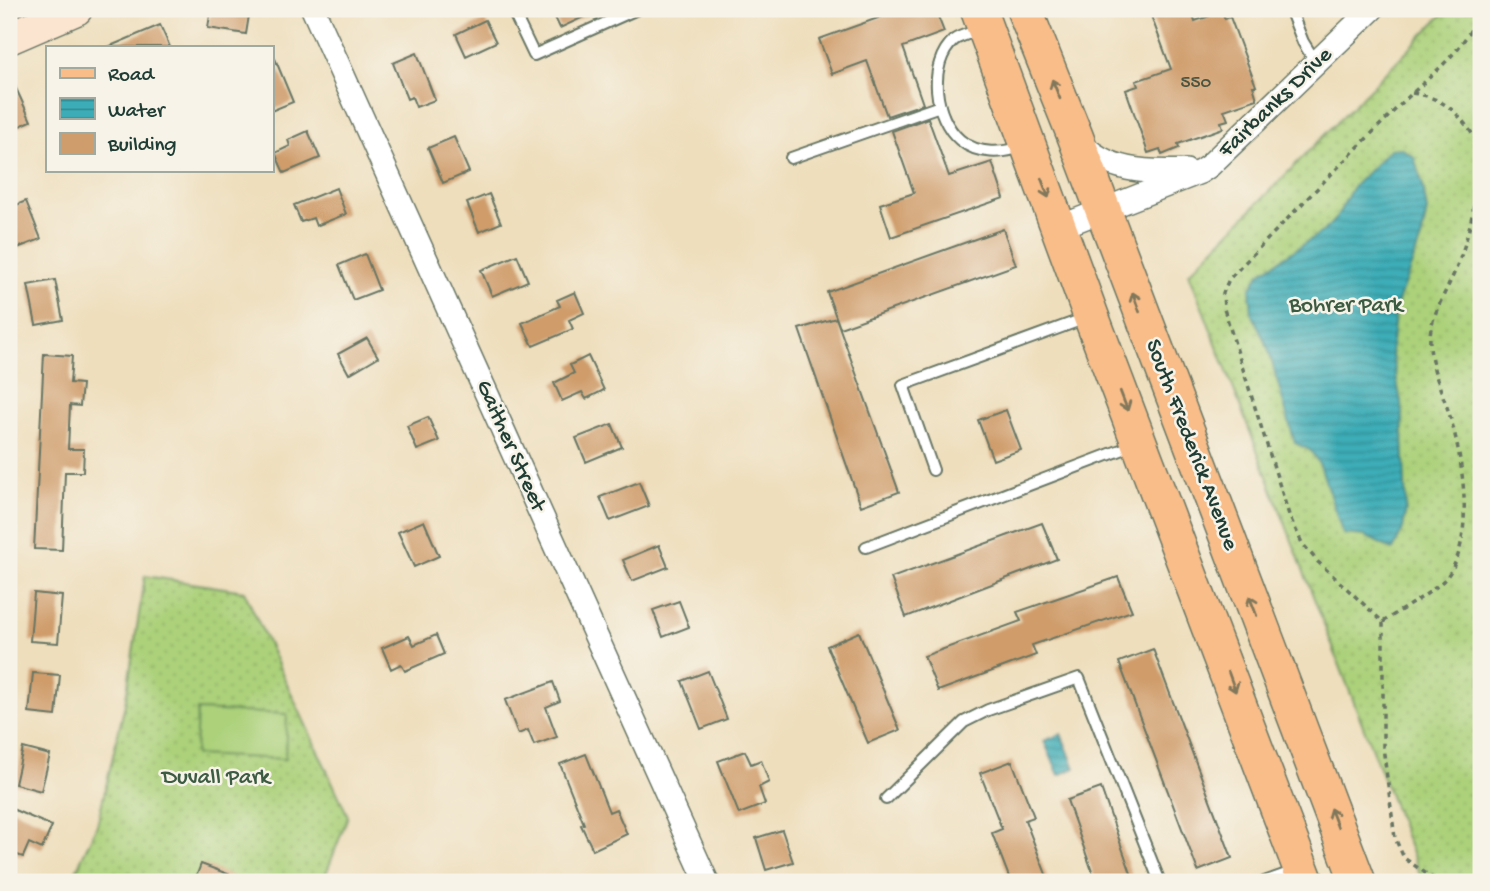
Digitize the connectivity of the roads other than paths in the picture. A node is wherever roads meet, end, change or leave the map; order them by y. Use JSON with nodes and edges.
{"nodes":[{"id":1,"x":76,"y":9,"type":"edge"},
{"id":2,"x":313,"y":9,"type":"edge"},
{"id":3,"x":512,"y":9,"type":"edge"},
{"id":4,"x":637,"y":9,"type":"edge"},
{"id":5,"x":1024,"y":9,"type":"edge"},
{"id":6,"x":1290,"y":9,"type":"edge"},
{"id":7,"x":1372,"y":9,"type":"edge"},
{"id":8,"x":982,"y":18,"type":"edge"},
{"id":9,"x":9,"y":38,"type":"edge"},
{"id":10,"x":1316,"y":63,"type":"junction"},
{"id":11,"x":940,"y":106,"type":"junction"},
{"id":12,"x":1075,"y":136,"type":"junction"},
{"id":13,"x":1028,"y":144,"type":"junction"},
{"id":14,"x":791,"y":158,"type":"dead end"},
{"id":15,"x":1209,"y":166,"type":"junction"},
{"id":16,"x":1102,"y":210,"type":"junction"},
{"id":17,"x":1060,"y":227,"type":"junction"},
{"id":18,"x":1091,"y":316,"type":"junction"},
{"id":19,"x":1140,"y":443,"type":"junction"},
{"id":20,"x":933,"y":470,"type":"dead end"},
{"id":21,"x":866,"y":548,"type":"dead end"},
{"id":22,"x":886,"y":799,"type":"dead end"},
{"id":23,"x":1304,"y":876,"type":"edge"},
{"id":24,"x":707,"y":882,"type":"edge"},
{"id":25,"x":1160,"y":882,"type":"edge"},
{"id":26,"x":1264,"y":882,"type":"edge"},
{"id":27,"x":1358,"y":882,"type":"edge"}],
"edges":[{"from":1,"to":9,"type":"street"},
{"from":2,"to":24,"type":"street","name":"Gaither Street"},
{"from":3,"to":4,"type":"lane"},
{"from":12,"to":5,"type":"main road","name":"South Frederick Avenue","one_way":true},
{"from":6,"to":10,"type":"lane"},
{"from":7,"to":10,"type":"street","name":"Fairbanks Drive"},
{"from":8,"to":11,"type":"lane"},
{"from":8,"to":13,"type":"main road","name":"South Frederick Avenue"},
{"from":10,"to":15,"type":"street","name":"Fairbanks Drive"},
{"from":11,"to":13,"type":"lane"},
{"from":11,"to":14,"type":"lane"},
{"from":12,"to":15,"type":"street","name":"Fairbanks Drive"},
{"from":12,"to":16,"type":"main road","name":"South Frederick Avenue"},
{"from":13,"to":17,"type":"main road","name":"South Frederick Avenue","one_way":true},
{"from":15,"to":16,"type":"street","name":"Fairbanks Drive"},
{"from":16,"to":17,"type":"street","name":"Fairbanks Drive"},
{"from":27,"to":16,"type":"main road","name":"South Frederick Avenue","one_way":true},
{"from":17,"to":18,"type":"main road","name":"South Frederick Avenue"},
{"from":18,"to":19,"type":"main road","name":"South Frederick Avenue","one_way":true},
{"from":18,"to":20,"type":"lane"},
{"from":19,"to":21,"type":"lane"},
{"from":19,"to":23,"type":"main road","name":"South Frederick Avenue","one_way":true},
{"from":22,"to":25,"type":"lane"},
{"from":23,"to":26,"type":"lane"}]}
